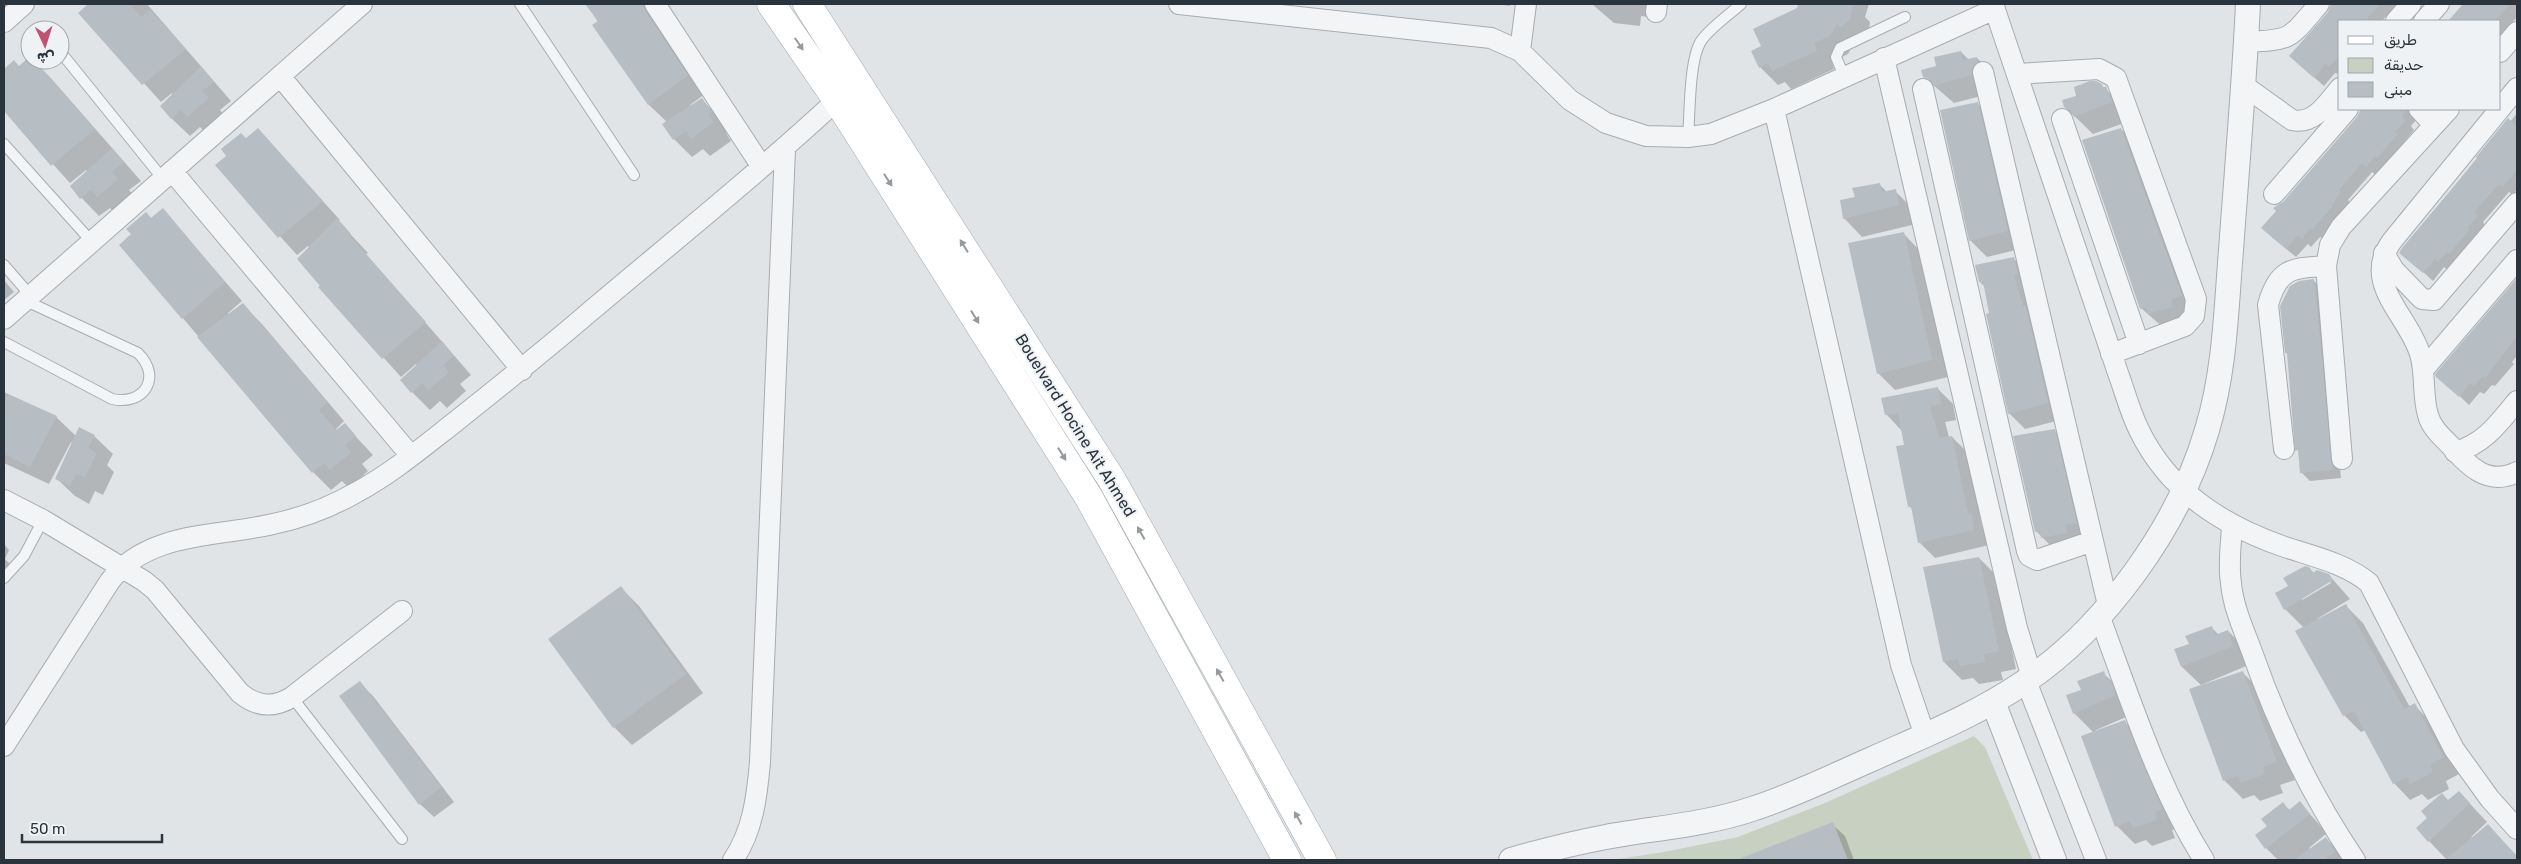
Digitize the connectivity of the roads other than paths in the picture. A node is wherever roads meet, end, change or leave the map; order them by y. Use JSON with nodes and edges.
{"nodes":[{"id":1,"x":24,"y":4,"type":"edge"},
{"id":2,"x":362,"y":4,"type":"edge"},
{"id":3,"x":520,"y":4,"type":"edge"},
{"id":4,"x":655,"y":4,"type":"edge"},
{"id":5,"x":771,"y":4,"type":"edge"},
{"id":6,"x":807,"y":4,"type":"edge"},
{"id":7,"x":1179,"y":4,"type":"edge"},
{"id":8,"x":1526,"y":4,"type":"edge"},
{"id":9,"x":1741,"y":4,"type":"edge"},
{"id":10,"x":2248,"y":4,"type":"edge"},
{"id":11,"x":2319,"y":4,"type":"edge"},
{"id":12,"x":2411,"y":4,"type":"edge"},
{"id":13,"x":2439,"y":4,"type":"edge"},
{"id":14,"x":1994,"y":7,"type":"edge"},
{"id":15,"x":1905,"y":17,"type":"dead end"},
{"id":16,"x":2397,"y":20,"type":"edge"},
{"id":17,"x":2425,"y":20,"type":"edge"},
{"id":18,"x":4,"y":22,"type":"edge"},
{"id":19,"x":2517,"y":32,"type":"edge"},
{"id":20,"x":2246,"y":42,"type":"junction"},
{"id":21,"x":1520,"y":51,"type":"junction"},
{"id":22,"x":2501,"y":51,"type":"edge"},
{"id":23,"x":1884,"y":58,"type":"junction"},
{"id":24,"x":70,"y":62,"type":"edge"},
{"id":25,"x":1983,"y":72,"type":"dead end"},
{"id":26,"x":2017,"y":74,"type":"junction"},
{"id":27,"x":280,"y":76,"type":"junction"},
{"id":28,"x":1844,"y":76,"type":"junction"},
{"id":29,"x":2243,"y":85,"type":"junction"},
{"id":30,"x":2517,"y":88,"type":"edge"},
{"id":31,"x":1923,"y":89,"type":"dead end"},
{"id":32,"x":2338,"y":90,"type":"edge"},
{"id":33,"x":837,"y":100,"type":"junction"},
{"id":34,"x":2501,"y":108,"type":"edge"},
{"id":35,"x":1774,"y":109,"type":"junction"},
{"id":36,"x":2347,"y":110,"type":"edge"},
{"id":37,"x":2420,"y":110,"type":"edge"},
{"id":38,"x":2448,"y":110,"type":"edge"},
{"id":39,"x":2499,"y":110,"type":"edge"},
{"id":40,"x":2062,"y":119,"type":"dead end"},
{"id":41,"x":2434,"y":125,"type":"junction"},
{"id":42,"x":1688,"y":137,"type":"junction"},
{"id":43,"x":4,"y":144,"type":"edge"},
{"id":44,"x":785,"y":148,"type":"junction"},
{"id":45,"x":762,"y":167,"type":"junction"},
{"id":46,"x":168,"y":175,"type":"junction"},
{"id":47,"x":634,"y":175,"type":"dead end"},
{"id":48,"x":2274,"y":194,"type":"dead end"},
{"id":49,"x":2517,"y":203,"type":"edge"},
{"id":50,"x":92,"y":242,"type":"junction"},
{"id":51,"x":2384,"y":253,"type":"junction"},
{"id":52,"x":2517,"y":260,"type":"edge"},
{"id":53,"x":4,"y":265,"type":"edge"},
{"id":54,"x":2326,"y":266,"type":"junction"},
{"id":55,"x":27,"y":298,"type":"junction"},
{"id":56,"x":4,"y":319,"type":"edge"},
{"id":57,"x":4,"y":342,"type":"edge"},
{"id":58,"x":2139,"y":344,"type":"junction"},
{"id":59,"x":2111,"y":354,"type":"junction"},
{"id":60,"x":522,"y":370,"type":"junction"},
{"id":61,"x":2423,"y":370,"type":"junction"},
{"id":62,"x":2517,"y":401,"type":"edge"},
{"id":63,"x":2284,"y":449,"type":"dead end"},
{"id":64,"x":2455,"y":452,"type":"junction"},
{"id":65,"x":411,"y":456,"type":"junction"},
{"id":66,"x":2342,"y":459,"type":"dead end"},
{"id":67,"x":2517,"y":472,"type":"edge"},
{"id":68,"x":2184,"y":492,"type":"junction"},
{"id":69,"x":4,"y":500,"type":"edge"},
{"id":70,"x":43,"y":520,"type":"junction"},
{"id":71,"x":2232,"y":526,"type":"junction"},
{"id":72,"x":2093,"y":541,"type":"junction"},
{"id":73,"x":122,"y":566,"type":"junction"},
{"id":74,"x":4,"y":578,"type":"edge"},
{"id":75,"x":2104,"y":610,"type":"junction"},
{"id":76,"x":402,"y":612,"type":"dead end"},
{"id":77,"x":2029,"y":679,"type":"junction"},
{"id":78,"x":292,"y":697,"type":"junction"},
{"id":79,"x":1993,"y":702,"type":"junction"},
{"id":80,"x":1925,"y":736,"type":"junction"},
{"id":81,"x":4,"y":746,"type":"edge"},
{"id":82,"x":2517,"y":829,"type":"edge"},
{"id":83,"x":402,"y":839,"type":"dead end"},
{"id":84,"x":733,"y":860,"type":"edge"},
{"id":85,"x":1288,"y":860,"type":"edge"},
{"id":86,"x":1322,"y":860,"type":"edge"},
{"id":87,"x":1511,"y":860,"type":"edge"},
{"id":88,"x":2054,"y":860,"type":"edge"},
{"id":89,"x":2096,"y":860,"type":"edge"},
{"id":90,"x":2204,"y":860,"type":"edge"},
{"id":91,"x":2355,"y":860,"type":"edge"}],
"edges":[{"from":1,"to":18,"type":"street"},
{"from":2,"to":27,"type":"street"},
{"from":3,"to":47,"type":"lane"},
{"from":4,"to":45,"type":"street"},
{"from":5,"to":33,"type":"main road","one_way":true},
{"from":86,"to":6,"type":"main road","name":"Bouelvard Hocine Ait Ahmed","one_way":true},
{"from":7,"to":21,"type":"street"},
{"from":8,"to":21,"type":"street"},
{"from":9,"to":42,"type":"lane"},
{"from":10,"to":20,"type":"street"},
{"from":11,"to":20,"type":"street"},
{"from":12,"to":16,"type":"street"},
{"from":13,"to":17,"type":"street"},
{"from":14,"to":23,"type":"street"},
{"from":14,"to":26,"type":"street"},
{"from":15,"to":28,"type":"lane"},
{"from":19,"to":22,"type":"street"},
{"from":20,"to":29,"type":"street"},
{"from":21,"to":42,"type":"street"},
{"from":23,"to":28,"type":"street"},
{"from":23,"to":77,"type":"street"},
{"from":24,"to":46,"type":"lane"},
{"from":25,"to":72,"type":"street"},
{"from":26,"to":58,"type":"street"},
{"from":26,"to":59,"type":"street"},
{"from":27,"to":46,"type":"street"},
{"from":27,"to":60,"type":"street"},
{"from":28,"to":35,"type":"street"},
{"from":29,"to":32,"type":"street"},
{"from":29,"to":68,"type":"street"},
{"from":30,"to":34,"type":"street"},
{"from":31,"to":72,"type":"street"},
{"from":33,"to":44,"type":"street"},
{"from":33,"to":85,"type":"main road","one_way":true},
{"from":35,"to":42,"type":"street"},
{"from":35,"to":80,"type":"street"},
{"from":36,"to":48,"type":"street"},
{"from":37,"to":41,"type":"street"},
{"from":38,"to":41,"type":"street"},
{"from":39,"to":51,"type":"street"},
{"from":40,"to":58,"type":"street"},
{"from":41,"to":54,"type":"street"},
{"from":43,"to":50,"type":"lane"},
{"from":44,"to":45,"type":"street"},
{"from":44,"to":84,"type":"street"},
{"from":45,"to":60,"type":"street"},
{"from":46,"to":50,"type":"street"},
{"from":46,"to":65,"type":"street"},
{"from":49,"to":51,"type":"street"},
{"from":50,"to":55,"type":"street"},
{"from":51,"to":61,"type":"street"},
{"from":52,"to":61,"type":"street"},
{"from":53,"to":55,"type":"lane"},
{"from":54,"to":63,"type":"street"},
{"from":54,"to":66,"type":"street"},
{"from":55,"to":56,"type":"street"},
{"from":55,"to":57,"type":"lane"},
{"from":58,"to":59,"type":"street"},
{"from":59,"to":68,"type":"street"},
{"from":60,"to":65,"type":"street"},
{"from":61,"to":64,"type":"street"},
{"from":62,"to":64,"type":"street"},
{"from":64,"to":67,"type":"street"},
{"from":65,"to":73,"type":"street"},
{"from":68,"to":71,"type":"street"},
{"from":68,"to":75,"type":"street"},
{"from":69,"to":70,"type":"street"},
{"from":70,"to":73,"type":"street"},
{"from":70,"to":74,"type":"lane"},
{"from":71,"to":82,"type":"street"},
{"from":71,"to":91,"type":"street"},
{"from":72,"to":75,"type":"street"},
{"from":73,"to":78,"type":"street"},
{"from":73,"to":81,"type":"street"},
{"from":75,"to":77,"type":"street"},
{"from":75,"to":90,"type":"street"},
{"from":76,"to":78,"type":"street"},
{"from":77,"to":79,"type":"street"},
{"from":77,"to":89,"type":"street"},
{"from":78,"to":83,"type":"lane"},
{"from":79,"to":80,"type":"street"},
{"from":79,"to":88,"type":"street"},
{"from":80,"to":87,"type":"street"}]}
